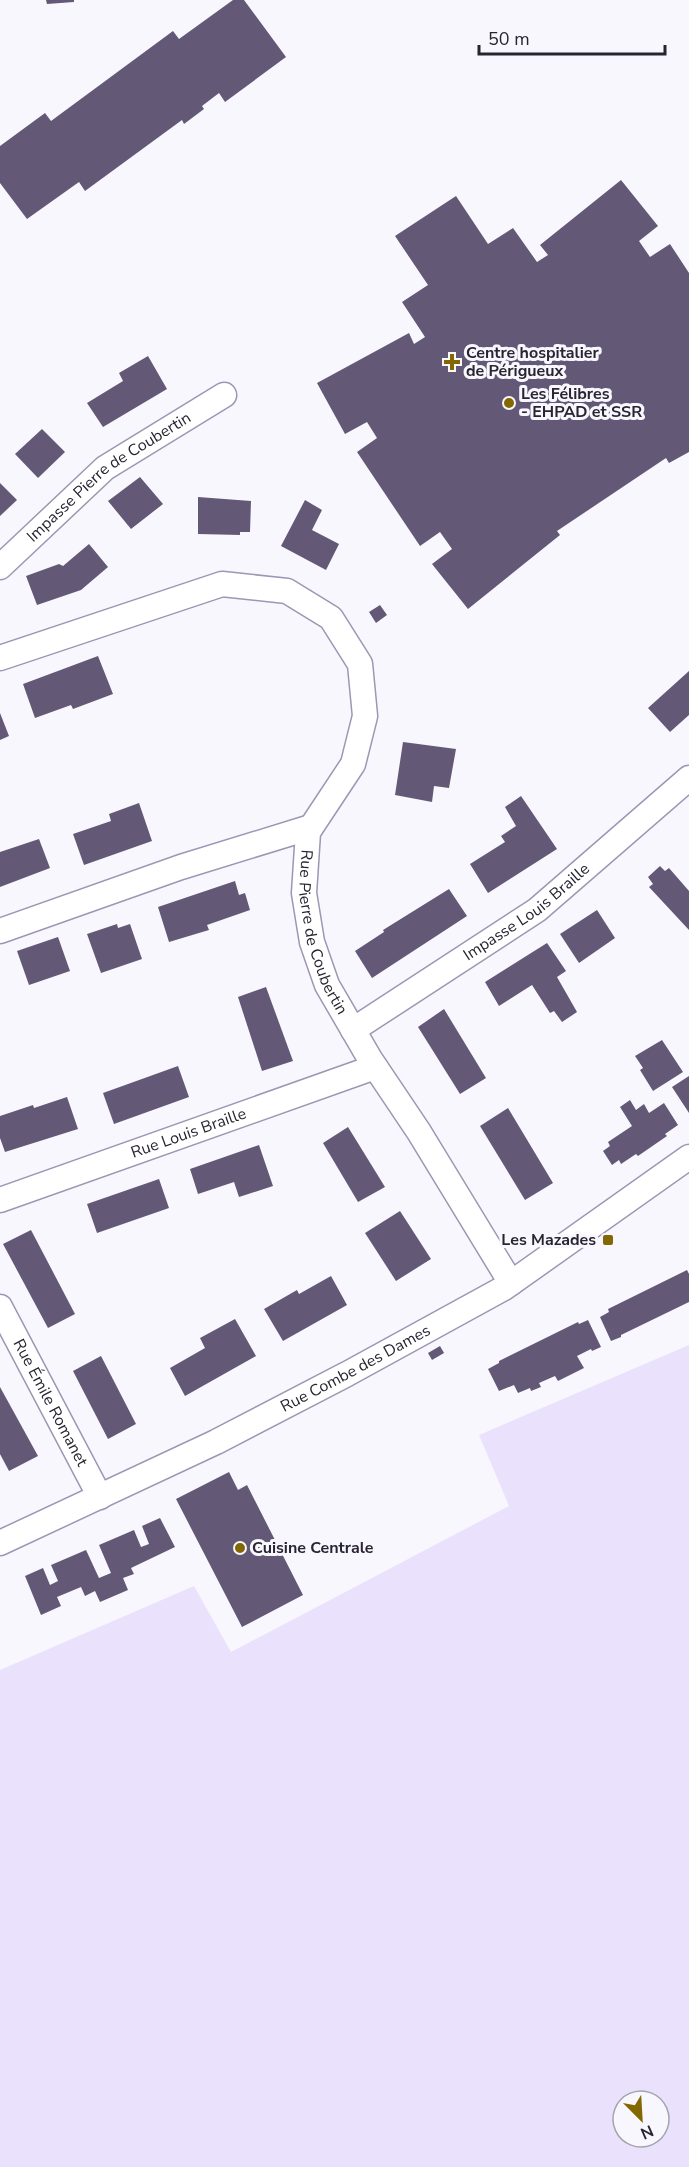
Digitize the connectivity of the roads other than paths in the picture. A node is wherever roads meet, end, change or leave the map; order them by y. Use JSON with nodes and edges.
{"nodes":[{"id":1,"x":224,"y":395,"type":"dead end"},
{"id":2,"x":0,"y":567,"type":"edge"},
{"id":3,"x":0,"y":658,"type":"edge"},
{"id":4,"x":689,"y":778,"type":"edge"},
{"id":5,"x":311,"y":827,"type":"junction"},
{"id":6,"x":0,"y":931,"type":"edge"},
{"id":7,"x":353,"y":1030,"type":"junction"},
{"id":8,"x":375,"y":1066,"type":"junction"},
{"id":9,"x":689,"y":1157,"type":"edge"},
{"id":10,"x":0,"y":1200,"type":"edge"},
{"id":11,"x":511,"y":1283,"type":"junction"},
{"id":12,"x":0,"y":1307,"type":"edge"},
{"id":13,"x":100,"y":1497,"type":"junction"},
{"id":14,"x":0,"y":1543,"type":"edge"}],
"edges":[{"from":1,"to":2,"type":"street","name":"Impasse Pierre de Coubertin"},
{"from":3,"to":5,"type":"street","name":"Rue Pierre de Coubertin"},
{"from":4,"to":7,"type":"street","name":"Impasse Louis Braille"},
{"from":5,"to":6,"type":"street"},
{"from":5,"to":7,"type":"street","name":"Rue Pierre de Coubertin"},
{"from":7,"to":8,"type":"street","name":"Rue Pierre de Coubertin"},
{"from":8,"to":10,"type":"street","name":"Rue Louis Braille"},
{"from":8,"to":11,"type":"street","name":"Rue Pierre de Coubertin"},
{"from":9,"to":11,"type":"street","name":"Rue Combe des Dames"},
{"from":11,"to":13,"type":"street","name":"Rue Combe des Dames"},
{"from":12,"to":13,"type":"street","name":"Rue Émile Romanet"},
{"from":13,"to":14,"type":"street","name":"Rue Combe des Dames"}]}
